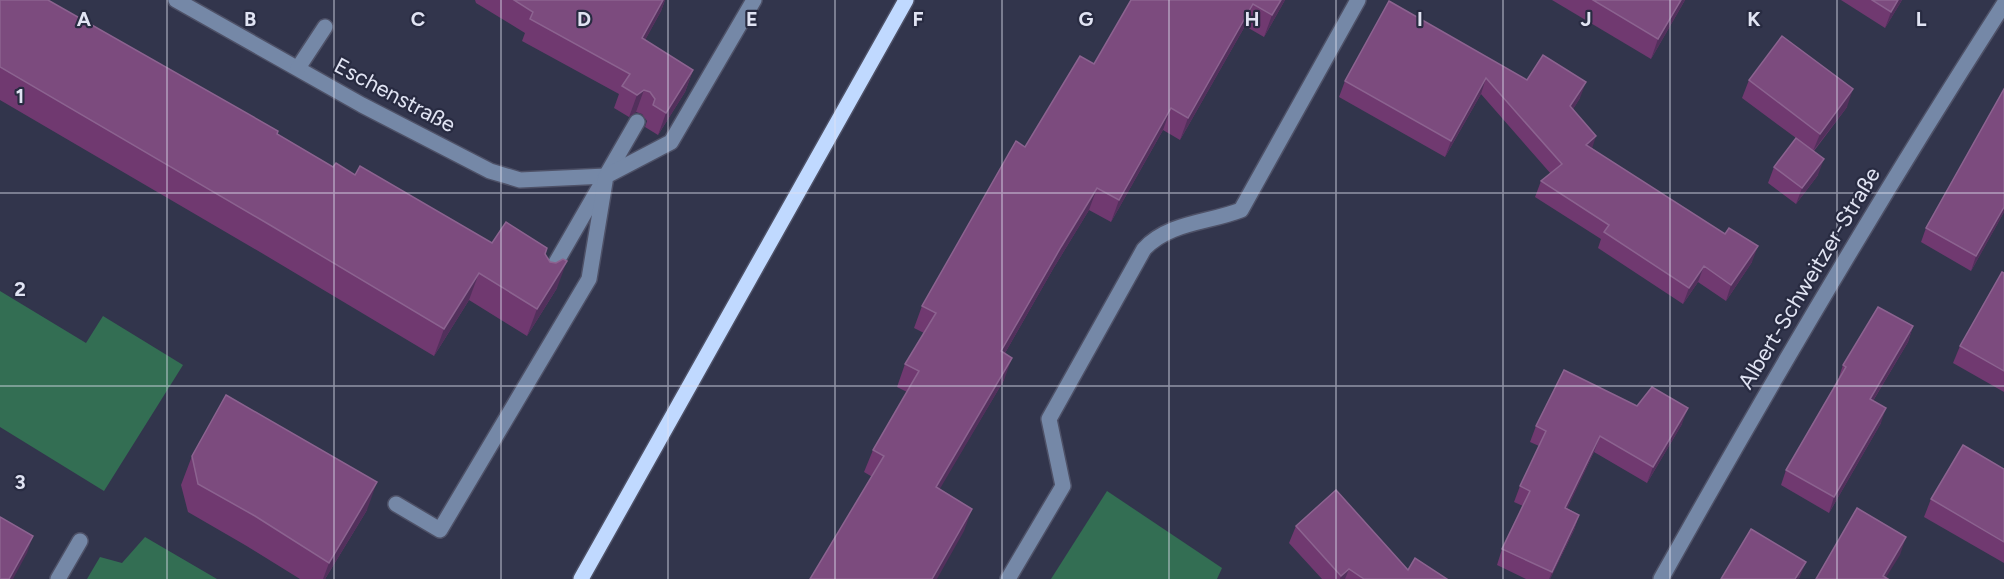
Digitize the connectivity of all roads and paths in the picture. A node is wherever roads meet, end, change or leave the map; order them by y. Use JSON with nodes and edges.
{"nodes":[{"id":1,"x":176,"y":0,"type":"edge"},
{"id":2,"x":906,"y":0,"type":"edge"},
{"id":3,"x":1358,"y":0,"type":"edge"},
{"id":4,"x":746,"y":3,"type":"edge"},
{"id":5,"x":2004,"y":4,"type":"edge"},
{"id":6,"x":325,"y":27,"type":"dead end"},
{"id":7,"x":298,"y":68,"type":"junction"},
{"id":8,"x":637,"y":122,"type":"dead end"},
{"id":9,"x":606,"y":176,"type":"junction"},
{"id":10,"x":545,"y":281,"type":"edge"},
{"id":11,"x":396,"y":504,"type":"dead end"},
{"id":12,"x":80,"y":541,"type":"dead end"},
{"id":13,"x":58,"y":579,"type":"edge"},
{"id":14,"x":581,"y":579,"type":"edge"},
{"id":15,"x":1008,"y":579,"type":"edge"},
{"id":16,"x":1661,"y":579,"type":"edge"}],
"edges":[{"from":1,"to":7,"type":"street","name":"Eschenstraße"},
{"from":2,"to":14,"type":"main road"},
{"from":3,"to":15,"type":"street"},
{"from":4,"to":9,"type":"street"},
{"from":5,"to":16,"type":"street","name":"Albert-Schweitzer-Straße"},
{"from":6,"to":7,"type":"street"},
{"from":7,"to":9,"type":"street","name":"Eschenstraße"},
{"from":8,"to":9,"type":"street"},
{"from":9,"to":10,"type":"street"},
{"from":9,"to":11,"type":"street"},
{"from":12,"to":13,"type":"street"}]}
